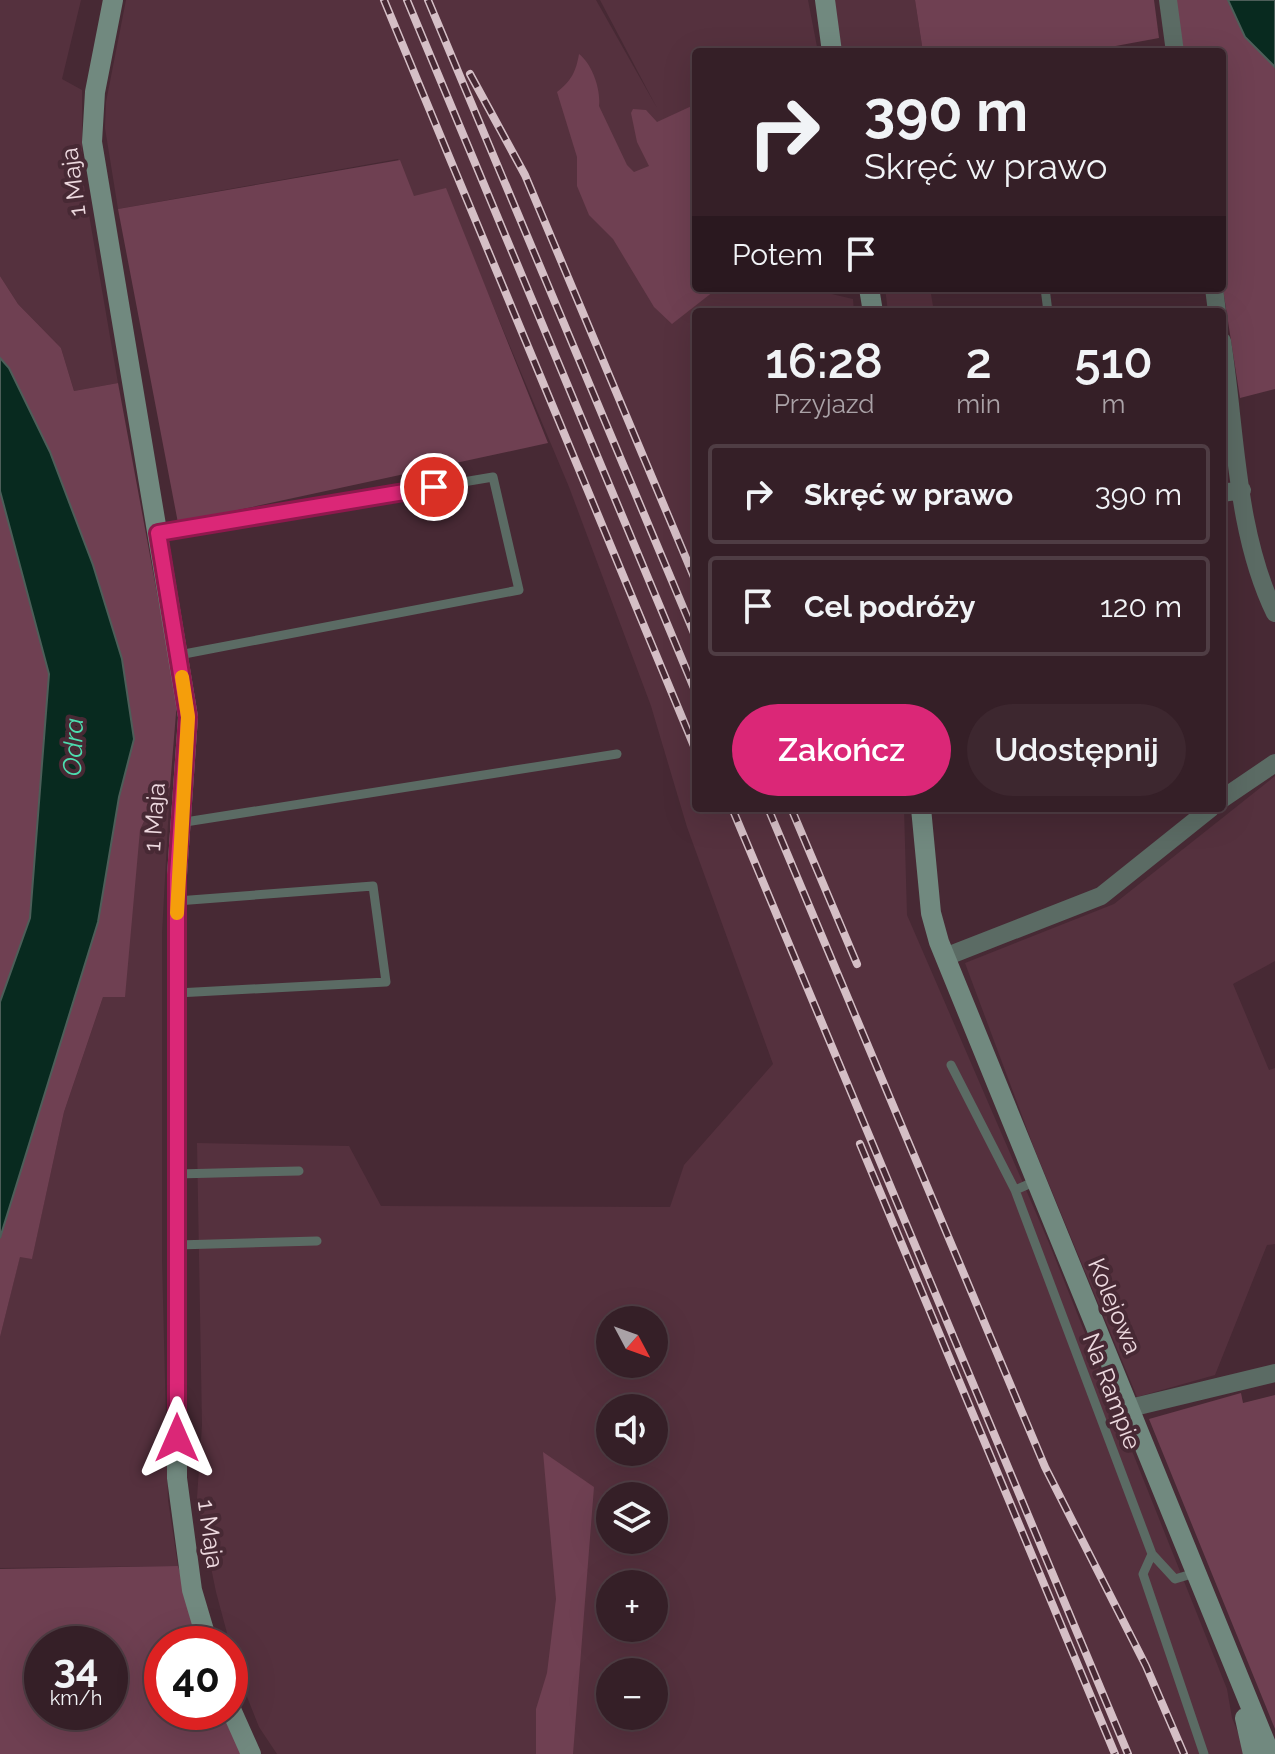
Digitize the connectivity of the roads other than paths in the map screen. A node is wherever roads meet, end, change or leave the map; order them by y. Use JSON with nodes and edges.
{"nodes":[{"id":1,"x":113,"y":0,"type":"edge"},
{"id":2,"x":825,"y":0,"type":"edge"},
{"id":3,"x":1168,"y":0,"type":"edge"},
{"id":4,"x":831,"y":48,"type":"edge"},
{"id":5,"x":1174,"y":48,"type":"edge"},
{"id":6,"x":1226,"y":371,"type":"edge"},
{"id":7,"x":1242,"y":490,"type":"junction"},
{"id":8,"x":1226,"y":492,"type":"edge"},
{"id":9,"x":158,"y":533,"type":"junction"},
{"id":10,"x":1275,"y":613,"type":"edge"},
{"id":11,"x":179,"y":655,"type":"junction"},
{"id":12,"x":617,"y":754,"type":"dead end"},
{"id":13,"x":1275,"y":763,"type":"edge"},
{"id":14,"x":1226,"y":796,"type":"edge"},
{"id":15,"x":921,"y":812,"type":"edge"},
{"id":16,"x":1206,"y":812,"type":"edge"},
{"id":17,"x":179,"y":823,"type":"junction"},
{"id":18,"x":177,"y":901,"type":"junction"},
{"id":19,"x":945,"y":957,"type":"junction"},
{"id":20,"x":177,"y":993,"type":"junction"},
{"id":21,"x":951,"y":1065,"type":"dead end"},
{"id":22,"x":299,"y":1171,"type":"dead end"},
{"id":23,"x":177,"y":1174,"type":"junction"},
{"id":24,"x":1036,"y":1181,"type":"junction"},
{"id":25,"x":1015,"y":1190,"type":"junction"},
{"id":26,"x":317,"y":1241,"type":"dead end"},
{"id":27,"x":177,"y":1245,"type":"junction"},
{"id":28,"x":1275,"y":1373,"type":"edge"},
{"id":29,"x":1130,"y":1408,"type":"junction"},
{"id":30,"x":1152,"y":1554,"type":"junction"},
{"id":31,"x":1195,"y":1573,"type":"junction"},
{"id":32,"x":203,"y":1626,"type":"edge"},
{"id":33,"x":1237,"y":1675,"type":"junction"},
{"id":34,"x":240,"y":1730,"type":"edge"},
{"id":35,"x":251,"y":1754,"type":"edge"},
{"id":36,"x":1204,"y":1754,"type":"edge"},
{"id":37,"x":1253,"y":1754,"type":"edge"},
{"id":38,"x":1270,"y":1754,"type":"edge"}],
"edges":[{"from":1,"to":9,"type":"street","name":"1 Maja"},
{"from":2,"to":4,"type":"street"},
{"from":3,"to":5,"type":"street"},
{"from":6,"to":7,"type":"street"},
{"from":7,"to":8,"type":"street"},
{"from":7,"to":10,"type":"street"},
{"from":9,"to":11,"type":"street","name":"1 Maja"},
{"from":9,"to":11,"type":"lane"},
{"from":11,"to":17,"type":"street","name":"1 Maja"},
{"from":12,"to":17,"type":"lane"},
{"from":13,"to":14,"type":"street"},
{"from":15,"to":19,"type":"street","name":"Kolejowa"},
{"from":16,"to":19,"type":"street"},
{"from":17,"to":18,"type":"street","name":"1 Maja"},
{"from":18,"to":20,"type":"street","name":"1 Maja"},
{"from":18,"to":20,"type":"lane"},
{"from":19,"to":24,"type":"street","name":"Kolejowa"},
{"from":20,"to":23,"type":"street","name":"1 Maja"},
{"from":21,"to":25,"type":"lane","name":"Na Rampie"},
{"from":22,"to":23,"type":"lane"},
{"from":23,"to":27,"type":"street","name":"1 Maja"},
{"from":24,"to":25,"type":"lane"},
{"from":24,"to":29,"type":"street","name":"Kolejowa"},
{"from":25,"to":30,"type":"lane","name":"Na Rampie"},
{"from":26,"to":27,"type":"lane"},
{"from":27,"to":32,"type":"street","name":"1 Maja"},
{"from":28,"to":29,"type":"street"},
{"from":29,"to":31,"type":"street","name":"Kolejowa"},
{"from":30,"to":31,"type":"lane"},
{"from":30,"to":36,"type":"lane"},
{"from":31,"to":33,"type":"street","name":"Kolejowa"},
{"from":33,"to":37,"type":"street","name":"Kolejowa"},
{"from":33,"to":38,"type":"street","name":"Kolejowa"},
{"from":34,"to":35,"type":"street"}]}
